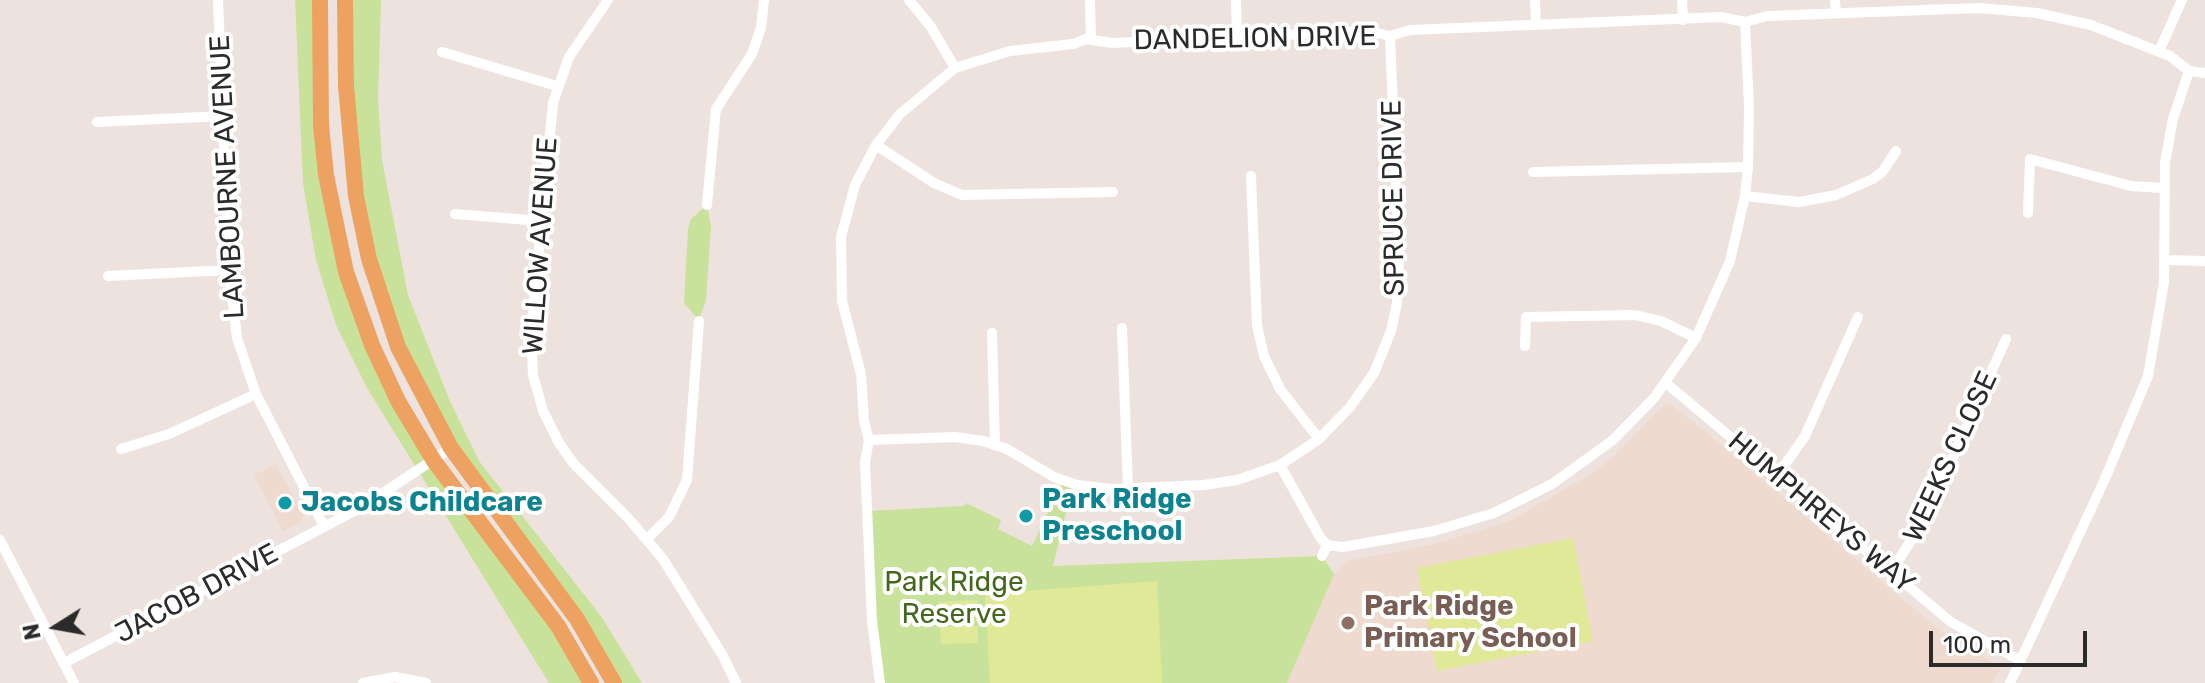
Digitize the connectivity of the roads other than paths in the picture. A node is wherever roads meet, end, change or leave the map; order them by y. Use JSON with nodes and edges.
{"nodes":[{"id":1,"x":218,"y":0,"type":"edge"},
{"id":2,"x":320,"y":0,"type":"edge"},
{"id":3,"x":345,"y":0,"type":"edge"},
{"id":4,"x":608,"y":0,"type":"edge"},
{"id":5,"x":764,"y":0,"type":"edge"},
{"id":6,"x":909,"y":0,"type":"edge"},
{"id":7,"x":1090,"y":0,"type":"edge"},
{"id":8,"x":1236,"y":0,"type":"edge"},
{"id":9,"x":1535,"y":0,"type":"edge"},
{"id":10,"x":1682,"y":0,"type":"edge"},
{"id":11,"x":1835,"y":0,"type":"edge"},
{"id":12,"x":2182,"y":0,"type":"edge"},
{"id":13,"x":1978,"y":4,"type":"edge"},
{"id":14,"x":1836,"y":13,"type":"junction"},
{"id":15,"x":1683,"y":20,"type":"junction"},
{"id":16,"x":1745,"y":22,"type":"junction"},
{"id":17,"x":1536,"y":25,"type":"junction"},
{"id":18,"x":1390,"y":36,"type":"junction"},
{"id":19,"x":1237,"y":37,"type":"junction"},
{"id":20,"x":1091,"y":39,"type":"junction"},
{"id":21,"x":2159,"y":51,"type":"junction"},
{"id":22,"x":442,"y":52,"type":"dead end"},
{"id":23,"x":955,"y":68,"type":"junction"},
{"id":24,"x":2189,"y":71,"type":"junction"},
{"id":25,"x":2205,"y":73,"type":"edge"},
{"id":26,"x":557,"y":86,"type":"junction"},
{"id":27,"x":223,"y":116,"type":"junction"},
{"id":28,"x":97,"y":122,"type":"dead end"},
{"id":29,"x":876,"y":145,"type":"junction"},
{"id":30,"x":1896,"y":151,"type":"dead end"},
{"id":31,"x":1748,"y":167,"type":"junction"},
{"id":32,"x":1533,"y":172,"type":"dead end"},
{"id":33,"x":1251,"y":176,"type":"dead end"},
{"id":34,"x":2162,"y":188,"type":"junction"},
{"id":35,"x":1113,"y":192,"type":"dead end"},
{"id":36,"x":1745,"y":196,"type":"junction"},
{"id":37,"x":707,"y":205,"type":"dead end"},
{"id":38,"x":2028,"y":213,"type":"dead end"},
{"id":39,"x":455,"y":214,"type":"dead end"},
{"id":40,"x":541,"y":221,"type":"junction"},
{"id":41,"x":2165,"y":260,"type":"junction"},
{"id":42,"x":2205,"y":261,"type":"edge"},
{"id":43,"x":229,"y":270,"type":"junction"},
{"id":44,"x":108,"y":276,"type":"dead end"},
{"id":45,"x":1858,"y":317,"type":"dead end"},
{"id":46,"x":699,"y":321,"type":"dead end"},
{"id":47,"x":1122,"y":328,"type":"dead end"},
{"id":48,"x":992,"y":333,"type":"dead end"},
{"id":49,"x":1696,"y":338,"type":"junction"},
{"id":50,"x":2006,"y":339,"type":"dead end"},
{"id":51,"x":1525,"y":346,"type":"dead end"},
{"id":52,"x":1666,"y":383,"type":"junction"},
{"id":53,"x":256,"y":394,"type":"junction"},
{"id":54,"x":1319,"y":439,"type":"junction"},
{"id":55,"x":869,"y":440,"type":"junction"},
{"id":56,"x":995,"y":444,"type":"junction"},
{"id":57,"x":451,"y":448,"type":"junction"},
{"id":58,"x":121,"y":449,"type":"dead end"},
{"id":59,"x":434,"y":461,"type":"junction"},
{"id":60,"x":1280,"y":465,"type":"junction"},
{"id":61,"x":1777,"y":476,"type":"junction"},
{"id":62,"x":1128,"y":488,"type":"junction"},
{"id":63,"x":324,"y":526,"type":"junction"},
{"id":64,"x":647,"y":539,"type":"junction"},
{"id":65,"x":0,"y":540,"type":"edge"},
{"id":66,"x":1327,"y":545,"type":"junction"},
{"id":67,"x":1322,"y":556,"type":"dead end"},
{"id":68,"x":1891,"y":572,"type":"junction"},
{"id":69,"x":2021,"y":661,"type":"junction"},
{"id":70,"x":64,"y":663,"type":"junction"},
{"id":71,"x":74,"y":683,"type":"edge"},
{"id":72,"x":363,"y":683,"type":"edge"},
{"id":73,"x":426,"y":683,"type":"edge"},
{"id":74,"x":591,"y":683,"type":"edge"},
{"id":75,"x":614,"y":683,"type":"edge"},
{"id":76,"x":736,"y":683,"type":"edge"},
{"id":77,"x":880,"y":683,"type":"edge"},
{"id":78,"x":2010,"y":683,"type":"edge"}],
"edges":[{"from":1,"to":27,"type":"street","name":"LAMBOURNE AVENUE"},
{"from":2,"to":59,"type":"main road"},
{"from":3,"to":57,"type":"main road"},
{"from":4,"to":26,"type":"street","name":"WILLOW AVENUE"},
{"from":5,"to":37,"type":"street"},
{"from":6,"to":23,"type":"street"},
{"from":7,"to":20,"type":"street"},
{"from":8,"to":19,"type":"street"},
{"from":9,"to":17,"type":"street"},
{"from":10,"to":15,"type":"street"},
{"from":11,"to":14,"type":"street"},
{"from":12,"to":21,"type":"street"},
{"from":13,"to":14,"type":"street","name":"DANDELION DRIVE"},
{"from":13,"to":21,"type":"street","name":"DANDELION DRIVE"},
{"from":14,"to":16,"type":"street","name":"DANDELION DRIVE"},
{"from":15,"to":16,"type":"street","name":"DANDELION DRIVE"},
{"from":15,"to":17,"type":"street","name":"DANDELION DRIVE"},
{"from":16,"to":31,"type":"street"},
{"from":17,"to":18,"type":"street","name":"DANDELION DRIVE"},
{"from":18,"to":19,"type":"street","name":"DANDELION DRIVE"},
{"from":18,"to":54,"type":"street","name":"SPRUCE DRIVE"},
{"from":19,"to":20,"type":"street","name":"DANDELION DRIVE"},
{"from":20,"to":23,"type":"street","name":"DANDELION DRIVE"},
{"from":21,"to":24,"type":"street","name":"DANDELION DRIVE"},
{"from":22,"to":26,"type":"street"},
{"from":23,"to":29,"type":"street","name":"DANDELION DRIVE"},
{"from":24,"to":25,"type":"street","name":"DANDELION DRIVE"},
{"from":24,"to":34,"type":"street"},
{"from":26,"to":40,"type":"street","name":"WILLOW AVENUE"},
{"from":27,"to":28,"type":"street"},
{"from":27,"to":43,"type":"street","name":"LAMBOURNE AVENUE"},
{"from":29,"to":35,"type":"street"},
{"from":29,"to":55,"type":"street","name":"DANDELION DRIVE"},
{"from":30,"to":36,"type":"street"},
{"from":31,"to":32,"type":"street"},
{"from":31,"to":36,"type":"street"},
{"from":33,"to":54,"type":"street"},
{"from":34,"to":38,"type":"street"},
{"from":34,"to":41,"type":"street"},
{"from":36,"to":49,"type":"street"},
{"from":39,"to":40,"type":"street"},
{"from":40,"to":64,"type":"street","name":"WILLOW AVENUE"},
{"from":41,"to":42,"type":"street"},
{"from":41,"to":69,"type":"street"},
{"from":43,"to":44,"type":"street"},
{"from":43,"to":53,"type":"street","name":"LAMBOURNE AVENUE"},
{"from":45,"to":61,"type":"street"},
{"from":46,"to":64,"type":"street"},
{"from":47,"to":62,"type":"street"},
{"from":48,"to":56,"type":"street"},
{"from":49,"to":51,"type":"street"},
{"from":49,"to":52,"type":"street"},
{"from":50,"to":68,"type":"street","name":"WEEKS CLOSE"},
{"from":52,"to":61,"type":"street","name":"HUMPHREYS WAY"},
{"from":52,"to":66,"type":"street"},
{"from":53,"to":58,"type":"street"},
{"from":53,"to":63,"type":"street","name":"LAMBOURNE AVENUE"},
{"from":54,"to":60,"type":"street","name":"SPRUCE DRIVE"},
{"from":55,"to":56,"type":"street","name":"SPRUCE DRIVE"},
{"from":55,"to":77,"type":"street","name":"DANDELION DRIVE"},
{"from":56,"to":62,"type":"street","name":"SPRUCE DRIVE"},
{"from":57,"to":59,"type":"street","name":"JACOB DRIVE"},
{"from":57,"to":75,"type":"main road"},
{"from":59,"to":63,"type":"street","name":"JACOB DRIVE"},
{"from":59,"to":74,"type":"main road"},
{"from":60,"to":62,"type":"street","name":"SPRUCE DRIVE"},
{"from":60,"to":66,"type":"street"},
{"from":61,"to":68,"type":"street","name":"HUMPHREYS WAY"},
{"from":63,"to":70,"type":"street","name":"JACOB DRIVE"},
{"from":64,"to":76,"type":"street","name":"WILLOW AVENUE"},
{"from":65,"to":70,"type":"street"},
{"from":66,"to":67,"type":"street"},
{"from":68,"to":69,"type":"street","name":"HUMPHREYS WAY"},
{"from":69,"to":78,"type":"street"},
{"from":70,"to":71,"type":"street"},
{"from":72,"to":73,"type":"street"}]}
